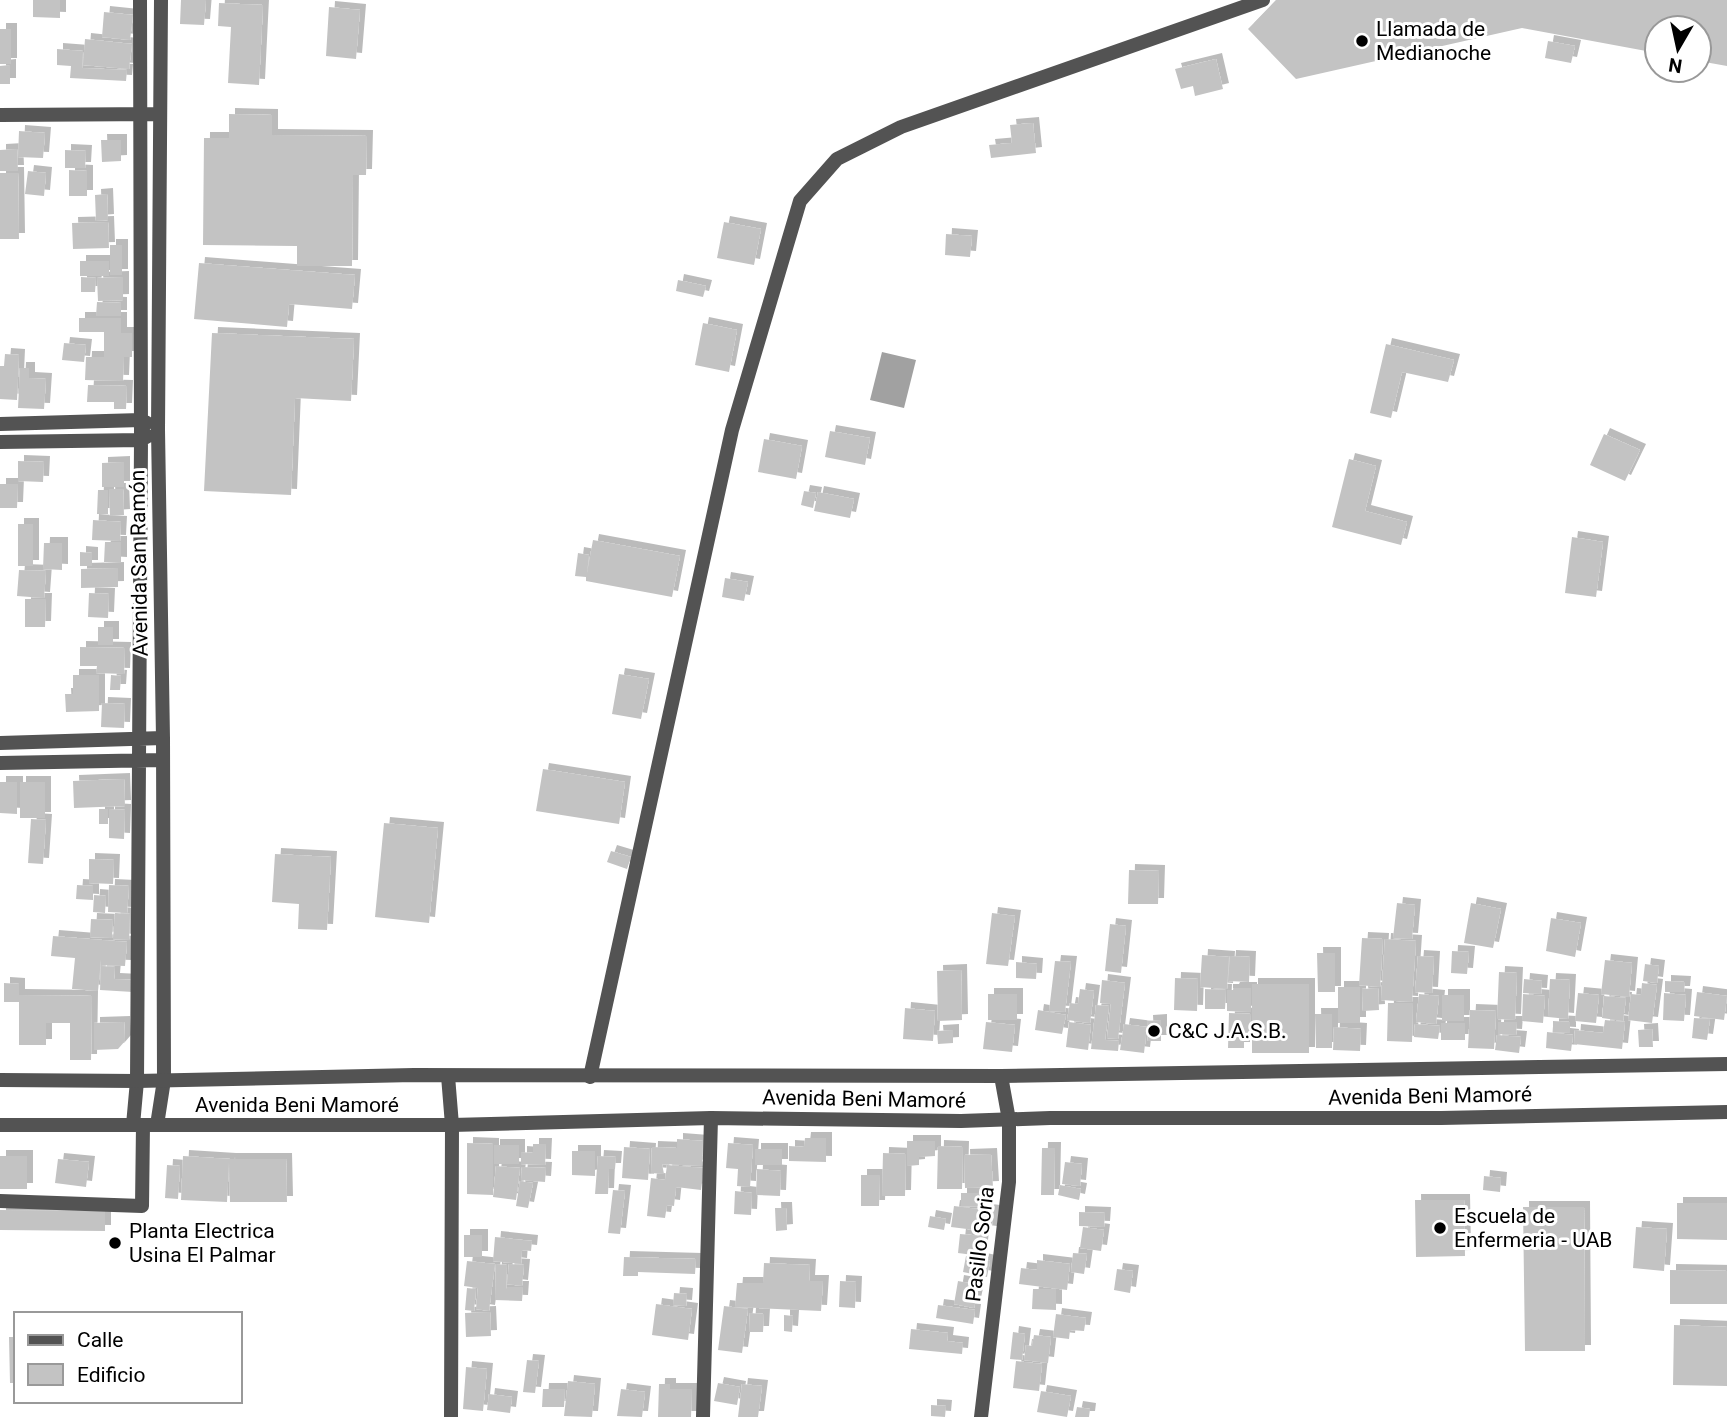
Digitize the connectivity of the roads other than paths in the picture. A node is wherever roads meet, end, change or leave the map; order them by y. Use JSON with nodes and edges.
{"nodes":[{"id":1,"x":140,"y":0,"type":"edge"},
{"id":2,"x":161,"y":0,"type":"edge"},
{"id":3,"x":1263,"y":0,"type":"edge"},
{"id":4,"x":139,"y":114,"type":"junction"},
{"id":5,"x":160,"y":114,"type":"junction"},
{"id":6,"x":0,"y":115,"type":"edge"},
{"id":7,"x":141,"y":419,"type":"junction"},
{"id":8,"x":0,"y":424,"type":"edge"},
{"id":9,"x":158,"y":430,"type":"junction"},
{"id":10,"x":141,"y":439,"type":"junction"},
{"id":11,"x":0,"y":442,"type":"edge"},
{"id":12,"x":163,"y":738,"type":"junction"},
{"id":13,"x":138,"y":739,"type":"junction"},
{"id":14,"x":0,"y":743,"type":"edge"},
{"id":15,"x":139,"y":760,"type":"junction"},
{"id":16,"x":162,"y":760,"type":"junction"},
{"id":17,"x":0,"y":762,"type":"edge"},
{"id":18,"x":1727,"y":1064,"type":"edge"},
{"id":19,"x":448,"y":1076,"type":"junction"},
{"id":20,"x":1001,"y":1076,"type":"junction"},
{"id":21,"x":590,"y":1077,"type":"junction"},
{"id":22,"x":0,"y":1080,"type":"edge"},
{"id":23,"x":164,"y":1080,"type":"junction"},
{"id":24,"x":137,"y":1081,"type":"junction"},
{"id":25,"x":1727,"y":1112,"type":"edge"},
{"id":26,"x":711,"y":1118,"type":"junction"},
{"id":27,"x":1009,"y":1120,"type":"junction"},
{"id":28,"x":0,"y":1125,"type":"edge"},
{"id":29,"x":144,"y":1125,"type":"junction"},
{"id":30,"x":452,"y":1125,"type":"junction"},
{"id":31,"x":0,"y":1201,"type":"edge"},
{"id":32,"x":451,"y":1417,"type":"edge"},
{"id":33,"x":703,"y":1417,"type":"edge"},
{"id":34,"x":981,"y":1417,"type":"edge"}],
"edges":[{"from":1,"to":4,"type":"street","name":"Avenida San Ramón"},
{"from":2,"to":5,"type":"street","name":"Avenida San Ramón"},
{"from":3,"to":21,"type":"street"},
{"from":4,"to":5,"type":"street"},
{"from":4,"to":6,"type":"street"},
{"from":4,"to":7,"type":"street","name":"Avenida San Ramón"},
{"from":5,"to":9,"type":"street","name":"Avenida San Ramón"},
{"from":7,"to":8,"type":"street"},
{"from":7,"to":9,"type":"street"},
{"from":7,"to":10,"type":"street","name":"Avenida San Ramón"},
{"from":9,"to":10,"type":"street"},
{"from":9,"to":12,"type":"street","name":"Avenida San Ramón"},
{"from":10,"to":11,"type":"street"},
{"from":10,"to":13,"type":"street","name":"Avenida San Ramón"},
{"from":12,"to":13,"type":"street"},
{"from":12,"to":16,"type":"street","name":"Avenida San Ramón"},
{"from":13,"to":14,"type":"street"},
{"from":13,"to":15,"type":"street","name":"Avenida San Ramón"},
{"from":15,"to":16,"type":"street"},
{"from":15,"to":17,"type":"street"},
{"from":15,"to":24,"type":"street","name":"Avenida San Ramón"},
{"from":16,"to":23,"type":"street","name":"Avenida San Ramón"},
{"from":18,"to":20,"type":"street","name":"Avenida Beni Mamoré"},
{"from":19,"to":21,"type":"street","name":"Avenida Beni Mamoré"},
{"from":19,"to":23,"type":"street","name":"Avenida Beni Mamoré"},
{"from":19,"to":30,"type":"street"},
{"from":20,"to":21,"type":"street","name":"Avenida Beni Mamoré"},
{"from":20,"to":27,"type":"street","name":"Pasillo Soria"},
{"from":22,"to":24,"type":"street","name":"Avenida Beni Mamoré"},
{"from":23,"to":24,"type":"street","name":"Avenida Beni Mamoré"},
{"from":23,"to":29,"type":"street","name":"Avenida San Ramón"},
{"from":24,"to":29,"type":"street","name":"Avenida San Ramón"},
{"from":25,"to":27,"type":"street","name":"Avenida Beni Mamoré"},
{"from":26,"to":27,"type":"street","name":"Avenida Beni Mamoré"},
{"from":26,"to":30,"type":"street","name":"Avenida Beni Mamoré"},
{"from":26,"to":33,"type":"street"},
{"from":27,"to":34,"type":"street","name":"Pasillo Soria"},
{"from":28,"to":29,"type":"street","name":"Avenida Beni Mamoré"},
{"from":29,"to":30,"type":"street","name":"Avenida Beni Mamoré"},
{"from":29,"to":31,"type":"street"},
{"from":30,"to":32,"type":"street"}]}
